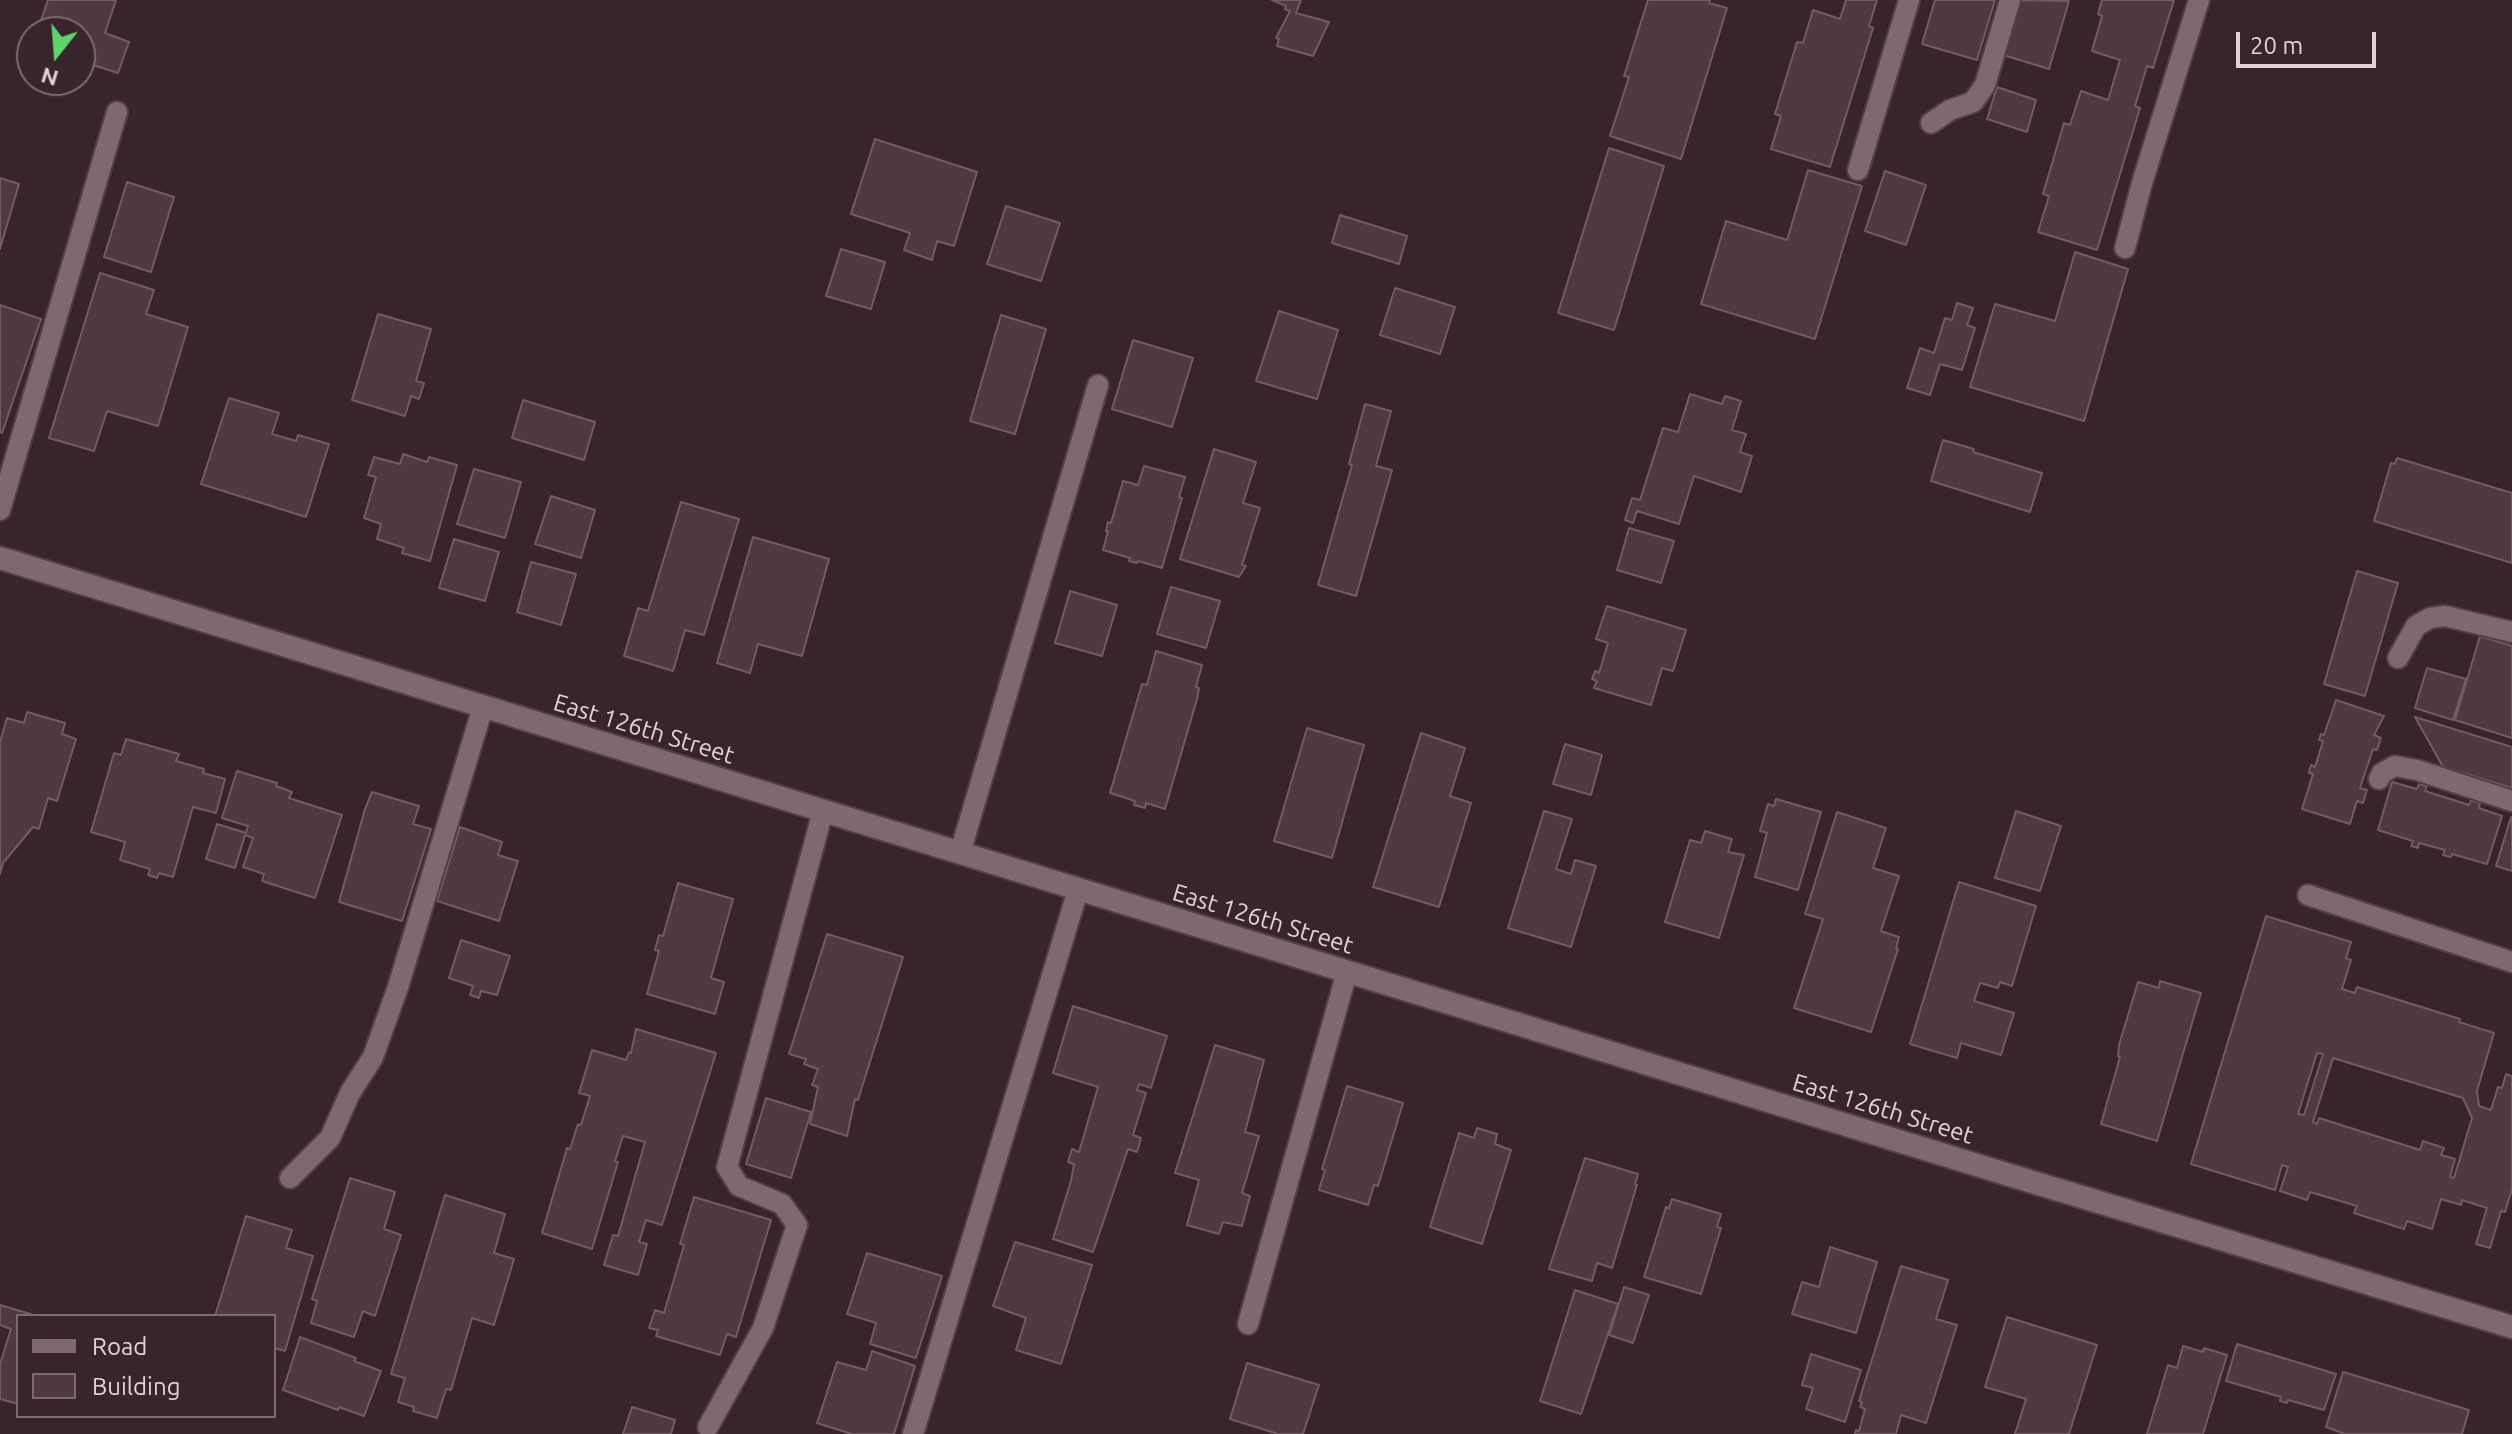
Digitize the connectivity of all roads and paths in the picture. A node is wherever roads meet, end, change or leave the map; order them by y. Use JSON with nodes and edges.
{"nodes":[{"id":1,"x":1909,"y":0,"type":"edge"},
{"id":2,"x":2010,"y":0,"type":"edge"},
{"id":3,"x":2199,"y":0,"type":"edge"},
{"id":4,"x":117,"y":112,"type":"dead end"},
{"id":5,"x":1931,"y":123,"type":"dead end"},
{"id":6,"x":1858,"y":170,"type":"dead end"},
{"id":7,"x":2125,"y":248,"type":"dead end"},
{"id":8,"x":1098,"y":385,"type":"dead end"},
{"id":9,"x":0,"y":510,"type":"edge"},
{"id":10,"x":0,"y":558,"type":"edge"},
{"id":11,"x":2512,"y":632,"type":"edge"},
{"id":12,"x":2398,"y":658,"type":"dead end"},
{"id":13,"x":483,"y":707,"type":"junction"},
{"id":14,"x":2379,"y":779,"type":"dead end"},
{"id":15,"x":2512,"y":801,"type":"edge"},
{"id":16,"x":823,"y":811,"type":"junction"},
{"id":17,"x":960,"y":853,"type":"junction"},
{"id":18,"x":1078,"y":890,"type":"junction"},
{"id":19,"x":2308,"y":895,"type":"dead end"},
{"id":20,"x":2512,"y":962,"type":"edge"},
{"id":21,"x":1347,"y":972,"type":"junction"},
{"id":22,"x":290,"y":1178,"type":"dead end"},
{"id":23,"x":1248,"y":1324,"type":"dead end"},
{"id":24,"x":2512,"y":1327,"type":"edge"},
{"id":25,"x":708,"y":1427,"type":"dead end"},
{"id":26,"x":913,"y":1434,"type":"edge"}],
"edges":[{"from":1,"to":6,"type":"lane"},
{"from":2,"to":5,"type":"lane"},
{"from":3,"to":7,"type":"lane"},
{"from":4,"to":9,"type":"lane"},
{"from":8,"to":17,"type":"lane"},
{"from":10,"to":13,"type":"street","name":"East 126th Street"},
{"from":11,"to":12,"type":"lane"},
{"from":13,"to":16,"type":"street","name":"East 126th Street"},
{"from":13,"to":22,"type":"lane"},
{"from":14,"to":15,"type":"lane"},
{"from":16,"to":17,"type":"street","name":"East 126th Street"},
{"from":16,"to":25,"type":"lane"},
{"from":17,"to":18,"type":"street","name":"East 126th Street"},
{"from":18,"to":21,"type":"street","name":"East 126th Street"},
{"from":18,"to":26,"type":"lane"},
{"from":19,"to":20,"type":"lane"},
{"from":21,"to":23,"type":"lane"},
{"from":21,"to":24,"type":"street","name":"East 126th Street"}]}
